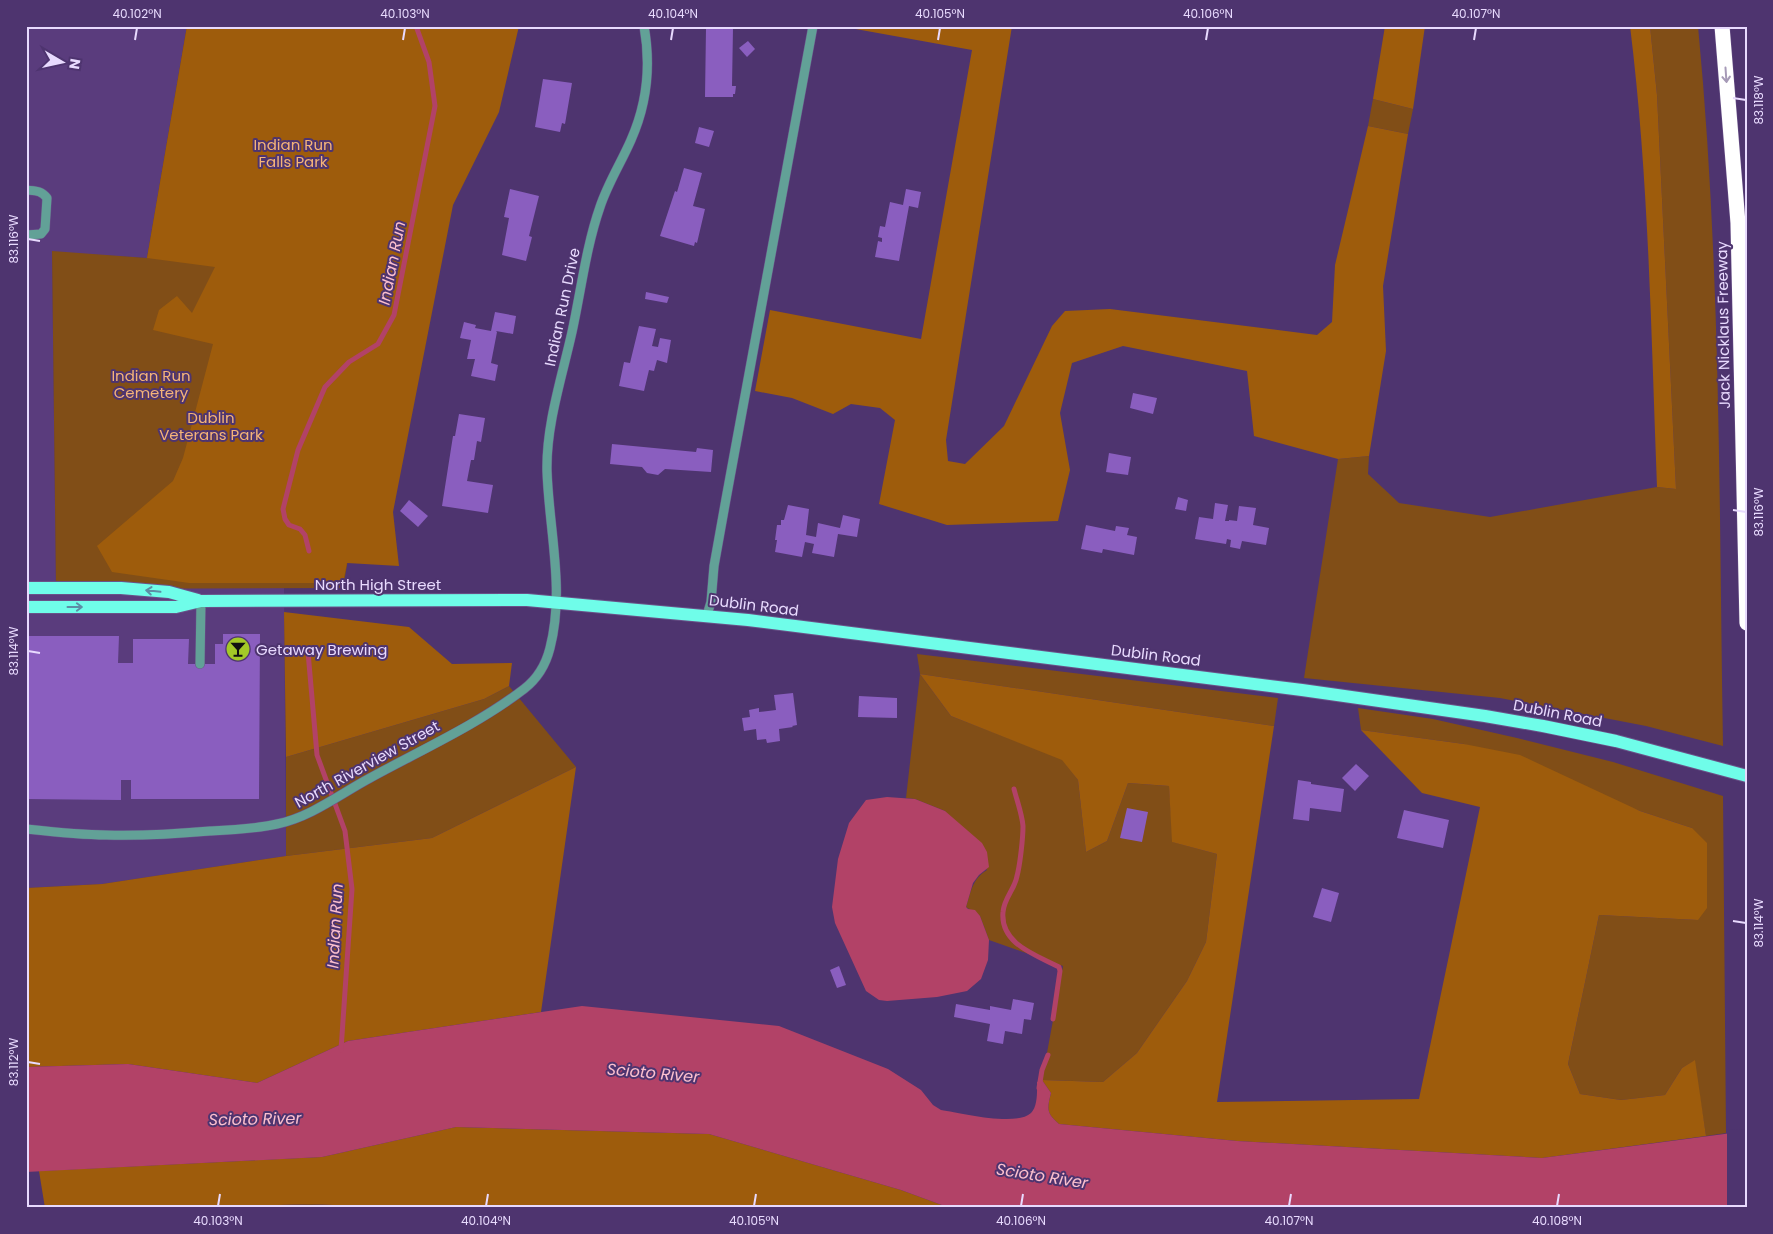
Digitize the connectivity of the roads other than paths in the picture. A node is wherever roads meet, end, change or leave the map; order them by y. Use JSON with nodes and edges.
{"nodes":[{"id":1,"x":644,"y":26,"type":"edge"},
{"id":2,"x":813,"y":26,"type":"edge"},
{"id":3,"x":1722,"y":26,"type":"edge"},
{"id":4,"x":26,"y":190,"type":"edge"},
{"id":5,"x":26,"y":235,"type":"edge"},
{"id":6,"x":26,"y":588,"type":"edge"},
{"id":7,"x":201,"y":601,"type":"junction"},
{"id":8,"x":555,"y":602,"type":"junction"},
{"id":9,"x":26,"y":607,"type":"edge"},
{"id":10,"x":707,"y":615,"type":"junction"},
{"id":11,"x":1747,"y":623,"type":"edge"},
{"id":12,"x":200,"y":664,"type":"dead end"},
{"id":13,"x":1747,"y":776,"type":"edge"},
{"id":14,"x":26,"y":829,"type":"edge"}],
"edges":[{"from":1,"to":8,"type":"street","name":"Indian Run Drive"},
{"from":2,"to":10,"type":"street"},
{"from":3,"to":11,"type":"highway","name":"Jack Nicklaus Freeway","one_way":true},
{"from":4,"to":5,"type":"street"},
{"from":7,"to":6,"type":"main road","name":"North High Street","one_way":true},
{"from":7,"to":8,"type":"main road","name":"North High Street"},
{"from":9,"to":7,"type":"main road","name":"North High Street","one_way":true},
{"from":7,"to":12,"type":"street"},
{"from":8,"to":10,"type":"main road","name":"Dublin Road"},
{"from":8,"to":14,"type":"street","name":"North Riverview Street"},
{"from":10,"to":13,"type":"main road","name":"Dublin Road"}]}
